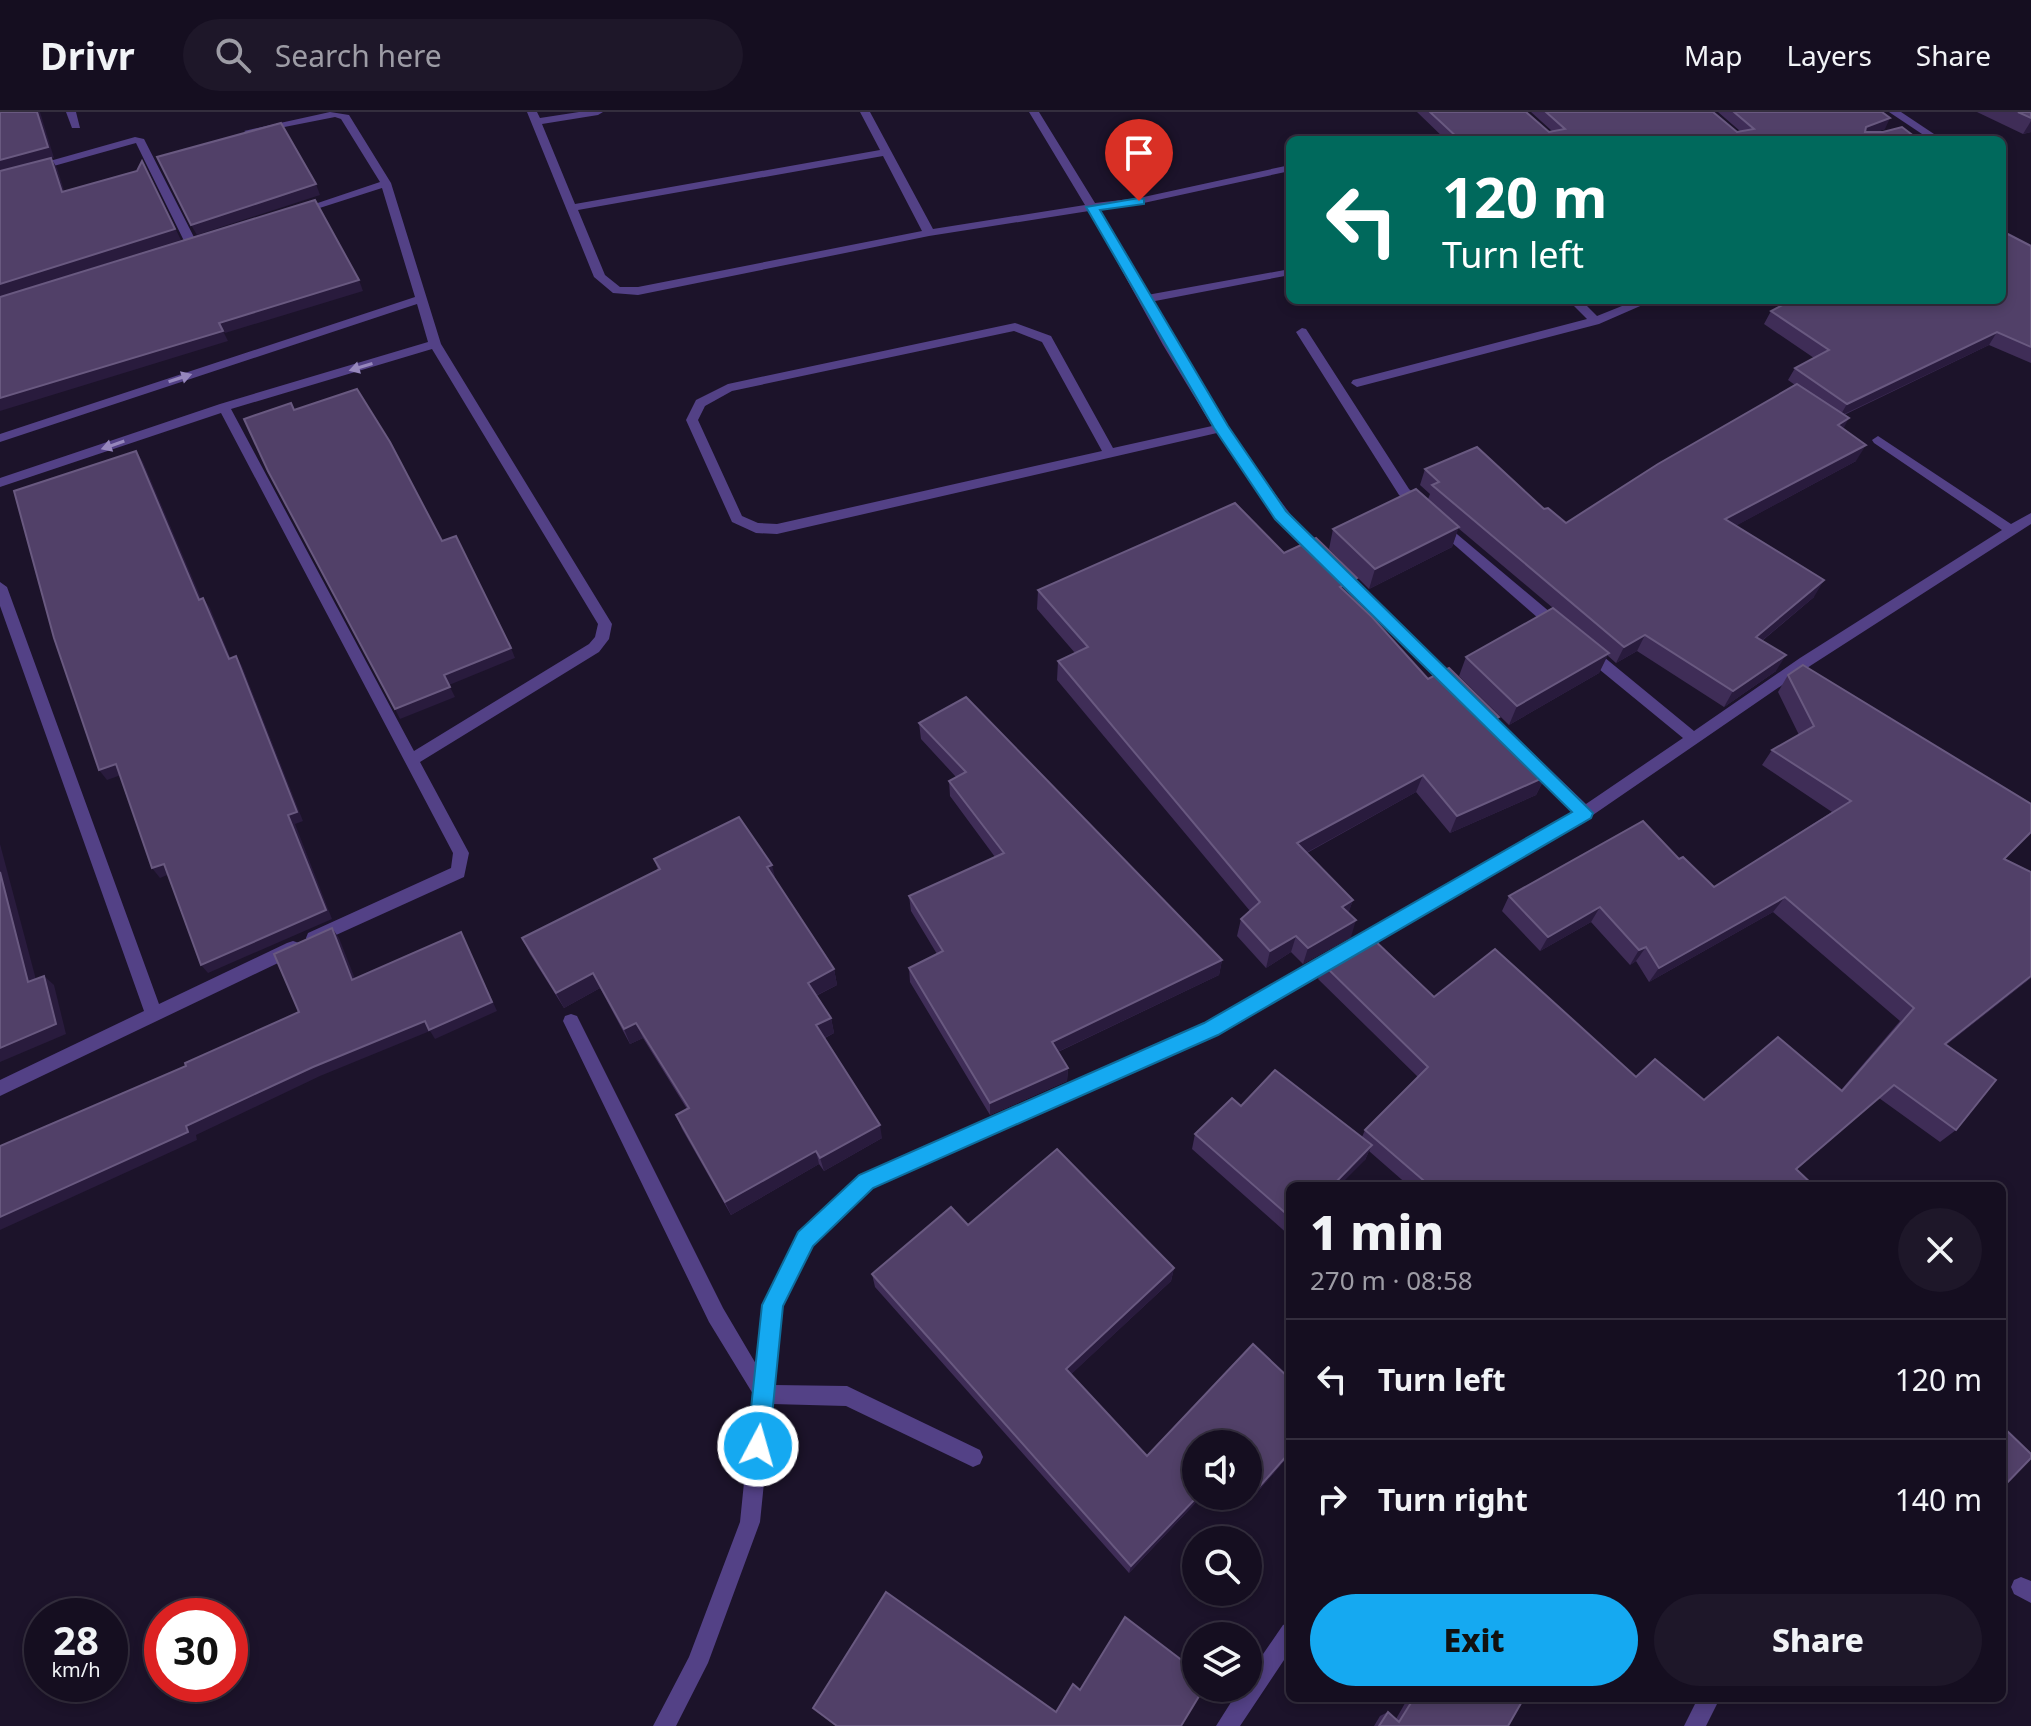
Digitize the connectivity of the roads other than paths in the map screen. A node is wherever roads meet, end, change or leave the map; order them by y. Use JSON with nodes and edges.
{"nodes":[{"id":1,"x":71,"y":112,"type":"edge"},
{"id":2,"x":598,"y":112,"type":"edge"},
{"id":3,"x":865,"y":112,"type":"edge"},
{"id":4,"x":1034,"y":112,"type":"edge"},
{"id":5,"x":1894,"y":112,"type":"edge"},
{"id":6,"x":534,"y":117,"type":"edge"},
{"id":7,"x":1915,"y":125,"type":"junction"},
{"id":8,"x":76,"y":126,"type":"dead end"},
{"id":9,"x":1903,"y":129,"type":"edge"},
{"id":10,"x":249,"y":131,"type":"edge"},
{"id":11,"x":1932,"y":136,"type":"edge"},
{"id":12,"x":886,"y":152,"type":"junction"},
{"id":13,"x":1286,"y":169,"type":"edge"},
{"id":14,"x":0,"y":178,"type":"edge"},
{"id":15,"x":386,"y":183,"type":"junction"},
{"id":16,"x":1092,"y":207,"type":"junction"},
{"id":17,"x":571,"y":208,"type":"junction"},
{"id":18,"x":282,"y":217,"type":"edge"},
{"id":19,"x":929,"y":233,"type":"junction"},
{"id":20,"x":207,"y":241,"type":"edge"},
{"id":21,"x":192,"y":245,"type":"junction"},
{"id":22,"x":177,"y":250,"type":"edge"},
{"id":23,"x":1286,"y":273,"type":"edge"},
{"id":24,"x":422,"y":298,"type":"junction"},
{"id":25,"x":1145,"y":299,"type":"junction"},
{"id":26,"x":1578,"y":304,"type":"edge"},
{"id":27,"x":1638,"y":304,"type":"edge"},
{"id":28,"x":1595,"y":321,"type":"junction"},
{"id":29,"x":1302,"y":332,"type":"dead end"},
{"id":30,"x":435,"y":344,"type":"junction"},
{"id":31,"x":1357,"y":383,"type":"dead end"},
{"id":32,"x":224,"y":407,"type":"junction"},
{"id":33,"x":1222,"y":428,"type":"junction"},
{"id":34,"x":0,"y":438,"type":"edge"},
{"id":35,"x":1878,"y":440,"type":"dead end"},
{"id":36,"x":1110,"y":454,"type":"junction"},
{"id":37,"x":0,"y":483,"type":"edge"},
{"id":38,"x":2031,"y":518,"type":"edge"},
{"id":39,"x":2009,"y":529,"type":"junction"},
{"id":40,"x":0,"y":587,"type":"edge"},
{"id":41,"x":1472,"y":703,"type":"edge"},
{"id":42,"x":1495,"y":725,"type":"edge"},
{"id":43,"x":1693,"y":738,"type":"junction"},
{"id":44,"x":411,"y":760,"type":"junction"},
{"id":45,"x":1585,"y":813,"type":"junction"},
{"id":46,"x":153,"y":1012,"type":"junction"},
{"id":47,"x":571,"y":1021,"type":"dead end"},
{"id":48,"x":0,"y":1088,"type":"edge"},
{"id":49,"x":764,"y":1394,"type":"junction"},
{"id":50,"x":973,"y":1457,"type":"dead end"},
{"id":51,"x":1286,"y":1638,"type":"edge"},
{"id":52,"x":1707,"y":1702,"type":"edge"},
{"id":53,"x":664,"y":1726,"type":"edge"},
{"id":54,"x":1227,"y":1726,"type":"edge"},
{"id":55,"x":1695,"y":1726,"type":"edge"}],
"edges":[{"from":1,"to":8,"type":"street"},
{"from":2,"to":6,"type":"street"},
{"from":3,"to":12,"type":"street"},
{"from":4,"to":16,"type":"street"},
{"from":5,"to":7,"type":"street"},
{"from":6,"to":17,"type":"street"},
{"from":7,"to":9,"type":"street"},
{"from":7,"to":11,"type":"street"},
{"from":10,"to":15,"type":"street"},
{"from":12,"to":17,"type":"street"},
{"from":12,"to":19,"type":"street"},
{"from":13,"to":16,"type":"street"},
{"from":14,"to":21,"type":"street"},
{"from":15,"to":18,"type":"street"},
{"from":15,"to":24,"type":"street"},
{"from":16,"to":19,"type":"street"},
{"from":16,"to":25,"type":"street"},
{"from":17,"to":19,"type":"street"},
{"from":20,"to":21,"type":"street"},
{"from":21,"to":22,"type":"street"},
{"from":23,"to":25,"type":"street"},
{"from":24,"to":30,"type":"street"},
{"from":34,"to":24,"type":"street","one_way":true},
{"from":25,"to":33,"type":"street"},
{"from":26,"to":28,"type":"street"},
{"from":27,"to":28,"type":"street"},
{"from":28,"to":31,"type":"street"},
{"from":29,"to":43,"type":"street"},
{"from":30,"to":32,"type":"street","one_way":true},
{"from":30,"to":44,"type":"street"},
{"from":32,"to":37,"type":"street","one_way":true},
{"from":32,"to":44,"type":"street"},
{"from":33,"to":36,"type":"street"},
{"from":33,"to":41,"type":"street"},
{"from":35,"to":39,"type":"street"},
{"from":36,"to":36,"type":"street"},
{"from":38,"to":39,"type":"street"},
{"from":39,"to":43,"type":"street"},
{"from":40,"to":46,"type":"street"},
{"from":42,"to":45,"type":"street"},
{"from":43,"to":45,"type":"street"},
{"from":44,"to":46,"type":"street"},
{"from":45,"to":49,"type":"street"},
{"from":46,"to":48,"type":"street"},
{"from":47,"to":49,"type":"street"},
{"from":49,"to":50,"type":"street"},
{"from":49,"to":53,"type":"street"},
{"from":51,"to":54,"type":"street"},
{"from":52,"to":55,"type":"street"}]}
